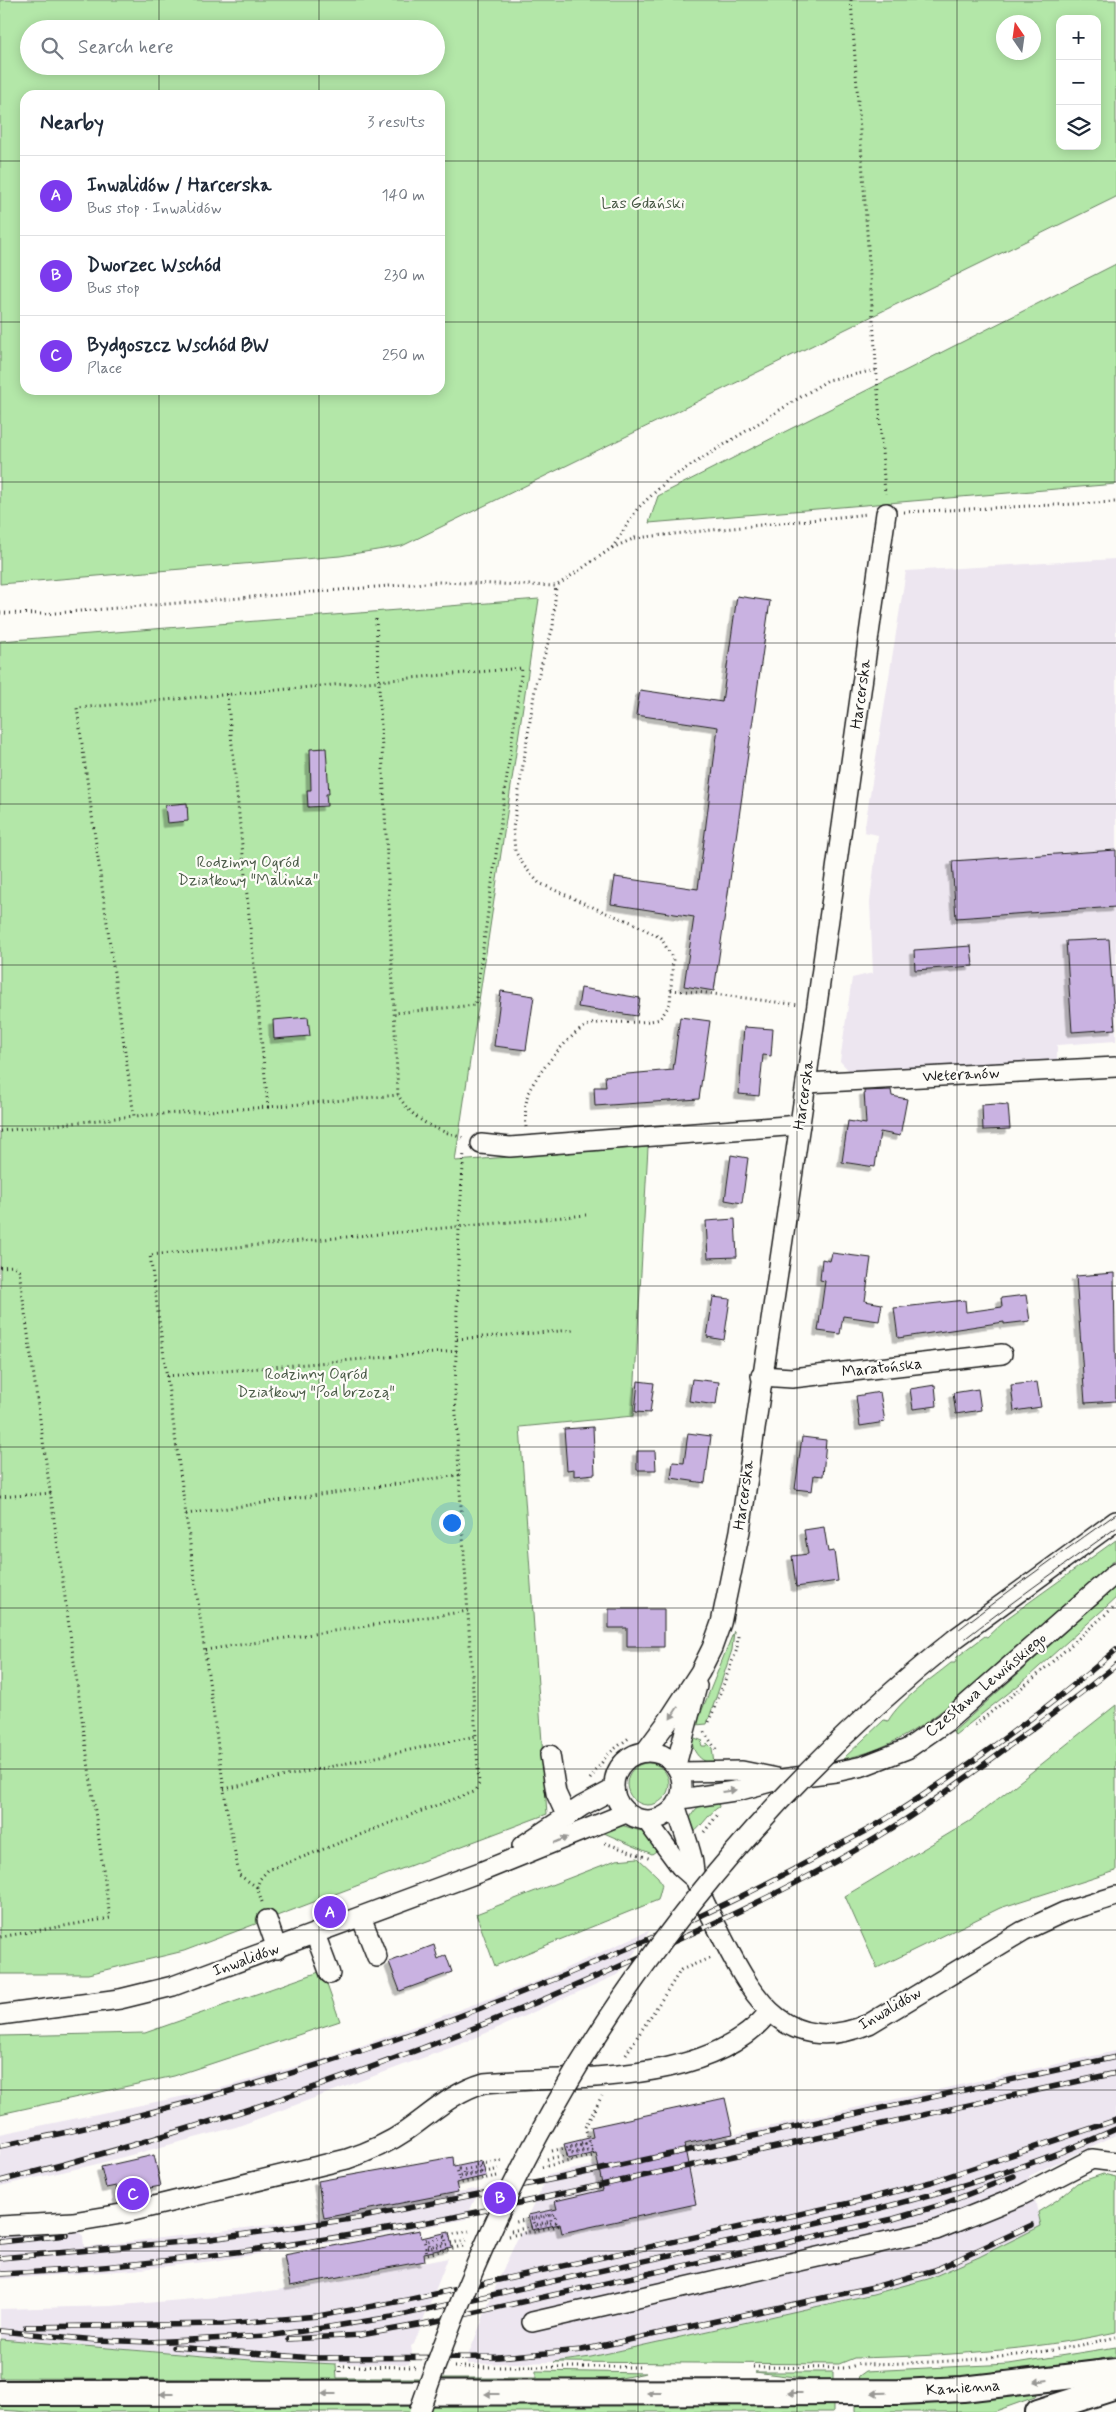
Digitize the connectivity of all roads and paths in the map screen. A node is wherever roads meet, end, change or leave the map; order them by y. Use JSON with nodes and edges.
{"nodes":[{"id":1,"x":851,"y":0,"type":"edge"},
{"id":2,"x":876,"y":370,"type":"junction"},
{"id":3,"x":1116,"y":502,"type":"edge"},
{"id":4,"x":886,"y":512,"type":"junction"},
{"id":5,"x":612,"y":548,"type":"junction"},
{"id":6,"x":556,"y":586,"type":"junction"},
{"id":7,"x":0,"y":613,"type":"edge"},
{"id":8,"x":376,"y":618,"type":"dead end"},
{"id":9,"x":379,"y":680,"type":"junction"},
{"id":10,"x":227,"y":694,"type":"junction"},
{"id":11,"x":671,"y":990,"type":"junction"},
{"id":12,"x":817,"y":1008,"type":"junction"},
{"id":13,"x":394,"y":1013,"type":"junction"},
{"id":14,"x":1116,"y":1067,"type":"edge"},
{"id":15,"x":806,"y":1084,"type":"junction"},
{"id":16,"x":398,"y":1095,"type":"junction"},
{"id":17,"x":268,"y":1107,"type":"junction"},
{"id":18,"x":134,"y":1116,"type":"junction"},
{"id":19,"x":800,"y":1125,"type":"junction"},
{"id":20,"x":0,"y":1131,"type":"edge"},
{"id":21,"x":480,"y":1144,"type":"dead end"},
{"id":22,"x":528,"y":1146,"type":"junction"},
{"id":23,"x":586,"y":1215,"type":"dead end"},
{"id":24,"x":459,"y":1226,"type":"junction"},
{"id":25,"x":0,"y":1267,"type":"edge"},
{"id":26,"x":574,"y":1330,"type":"dead end"},
{"id":27,"x":457,"y":1339,"type":"junction"},
{"id":28,"x":456,"y":1351,"type":"junction"},
{"id":29,"x":1002,"y":1354,"type":"dead end"},
{"id":30,"x":167,"y":1376,"type":"junction"},
{"id":31,"x":761,"y":1376,"type":"junction"},
{"id":32,"x":458,"y":1475,"type":"junction"},
{"id":33,"x":52,"y":1493,"type":"junction"},
{"id":34,"x":0,"y":1497,"type":"edge"},
{"id":35,"x":186,"y":1514,"type":"junction"},
{"id":36,"x":1116,"y":1521,"type":"edge"},
{"id":37,"x":1116,"y":1573,"type":"edge"},
{"id":38,"x":468,"y":1611,"type":"junction"},
{"id":39,"x":738,"y":1630,"type":"dead end"},
{"id":40,"x":205,"y":1650,"type":"junction"},
{"id":41,"x":700,"y":1672,"type":"junction"},
{"id":42,"x":476,"y":1736,"type":"junction"},
{"id":43,"x":645,"y":1752,"type":"junction"},
{"id":44,"x":550,"y":1755,"type":"dead end"},
{"id":45,"x":678,"y":1768,"type":"junction"},
{"id":46,"x":720,"y":1771,"type":"junction"},
{"id":47,"x":781,"y":1779,"type":"junction"},
{"id":48,"x":614,"y":1789,"type":"junction"},
{"id":49,"x":224,"y":1790,"type":"junction"},
{"id":50,"x":679,"y":1803,"type":"junction"},
{"id":51,"x":626,"y":1813,"type":"junction"},
{"id":52,"x":566,"y":1817,"type":"junction"},
{"id":53,"x":647,"y":1821,"type":"junction"},
{"id":54,"x":483,"y":1871,"type":"junction"},
{"id":55,"x":696,"y":1880,"type":"junction"},
{"id":56,"x":257,"y":1887,"type":"junction"},
{"id":57,"x":1116,"y":1896,"type":"edge"},
{"id":58,"x":361,"y":1917,"type":"junction"},
{"id":59,"x":268,"y":1920,"type":"joint"},
{"id":60,"x":315,"y":1934,"type":"junction"},
{"id":61,"x":0,"y":1937,"type":"edge"},
{"id":62,"x":276,"y":1949,"type":"junction"},
{"id":63,"x":717,"y":1955,"type":"dead end"},
{"id":64,"x":377,"y":1957,"type":"dead end"},
{"id":65,"x":330,"y":1974,"type":"dead end"},
{"id":66,"x":769,"y":2012,"type":"junction"},
{"id":67,"x":0,"y":2015,"type":"edge"},
{"id":68,"x":613,"y":2075,"type":"junction"},
{"id":69,"x":590,"y":2142,"type":"junction"},
{"id":70,"x":551,"y":2151,"type":"dead end"},
{"id":71,"x":546,"y":2159,"type":"dead end"},
{"id":72,"x":504,"y":2160,"type":"dead end"},
{"id":73,"x":1116,"y":2162,"type":"edge"},
{"id":74,"x":500,"y":2169,"type":"dead end"},
{"id":75,"x":467,"y":2175,"type":"dead end"},
{"id":76,"x":459,"y":2178,"type":"dead end"},
{"id":77,"x":515,"y":2222,"type":"dead end"},
{"id":78,"x":0,"y":2226,"type":"edge"},
{"id":79,"x":470,"y":2231,"type":"dead end"},
{"id":80,"x":511,"y":2231,"type":"dead end"},
{"id":81,"x":466,"y":2240,"type":"dead end"},
{"id":82,"x":432,"y":2245,"type":"dead end"},
{"id":83,"x":426,"y":2248,"type":"dead end"},
{"id":84,"x":532,"y":2322,"type":"dead end"},
{"id":85,"x":1116,"y":2336,"type":"edge"},
{"id":86,"x":533,"y":2367,"type":"dead end"},
{"id":87,"x":641,"y":2367,"type":"dead end"},
{"id":88,"x":753,"y":2368,"type":"dead end"},
{"id":89,"x":1116,"y":2372,"type":"edge"},
{"id":90,"x":1116,"y":2388,"type":"edge"},
{"id":91,"x":0,"y":2393,"type":"edge"},
{"id":92,"x":419,"y":2412,"type":"edge"},
{"id":93,"x":1039,"y":2412,"type":"edge"}],
"edges":[{"from":1,"to":2,"type":"path"},
{"from":2,"to":4,"type":"path"},
{"from":2,"to":5,"type":"path"},
{"from":3,"to":4,"type":"path"},
{"from":4,"to":5,"type":"path"},
{"from":4,"to":12,"type":"street","name":"Harcerska"},
{"from":5,"to":6,"type":"path"},
{"from":6,"to":7,"type":"path"},
{"from":6,"to":11,"type":"path"},
{"from":8,"to":9,"type":"path"},
{"from":9,"to":10,"type":"path"},
{"from":9,"to":13,"type":"path"},
{"from":9,"to":13,"type":"path"},
{"from":10,"to":17,"type":"path"},
{"from":10,"to":18,"type":"path"},
{"from":11,"to":12,"type":"path"},
{"from":11,"to":22,"type":"path"},
{"from":12,"to":15,"type":"street","name":"Harcerska"},
{"from":13,"to":16,"type":"path"},
{"from":14,"to":15,"type":"street","name":"Weteranów"},
{"from":15,"to":19,"type":"street","name":"Harcerska"},
{"from":16,"to":17,"type":"path"},
{"from":16,"to":24,"type":"path"},
{"from":17,"to":18,"type":"path"},
{"from":18,"to":20,"type":"path"},
{"from":19,"to":22,"type":"street"},
{"from":19,"to":31,"type":"street","name":"Harcerska"},
{"from":21,"to":22,"type":"street"},
{"from":23,"to":24,"type":"path"},
{"from":24,"to":27,"type":"path"},
{"from":24,"to":30,"type":"path"},
{"from":25,"to":33,"type":"path"},
{"from":26,"to":27,"type":"path"},
{"from":27,"to":28,"type":"path"},
{"from":28,"to":30,"type":"path"},
{"from":28,"to":32,"type":"path"},
{"from":29,"to":31,"type":"street","name":"Maratońska"},
{"from":30,"to":35,"type":"path"},
{"from":31,"to":41,"type":"street","name":"Harcerska"},
{"from":32,"to":35,"type":"path"},
{"from":32,"to":38,"type":"path"},
{"from":33,"to":34,"type":"path"},
{"from":33,"to":61,"type":"path"},
{"from":35,"to":40,"type":"path"},
{"from":36,"to":92,"type":"street","bridge":true},
{"from":37,"to":47,"type":"street","name":"Czesława Lewińskiego"},
{"from":38,"to":40,"type":"path"},
{"from":38,"to":42,"type":"path"},
{"from":39,"to":46,"type":"path"},
{"from":40,"to":49,"type":"path"},
{"from":41,"to":43,"type":"street","name":"Harcerska","one_way":true},
{"from":41,"to":45,"type":"street","name":"Harcerska"},
{"from":42,"to":49,"type":"path"},
{"from":42,"to":56,"type":"path"},
{"from":43,"to":45,"type":"street"},
{"from":43,"to":48,"type":"street"},
{"from":44,"to":52,"type":"street"},
{"from":45,"to":46,"type":"street","name":"Czesława Lewińskiego"},
{"from":45,"to":50,"type":"street"},
{"from":46,"to":47,"type":"street","name":"Czesława Lewińskiego"},
{"from":50,"to":47,"type":"street","name":"Czesława Lewińskiego","one_way":true},
{"from":48,"to":51,"type":"street"},
{"from":48,"to":52,"type":"street","name":"Inwalidów"},
{"from":49,"to":56,"type":"path"},
{"from":50,"to":53,"type":"street"},
{"from":50,"to":55,"type":"street","name":"Inwalidów"},
{"from":51,"to":53,"type":"street"},
{"from":54,"to":51,"type":"street","name":"Inwalidów","one_way":true},
{"from":52,"to":54,"type":"street","name":"Inwalidów"},
{"from":53,"to":55,"type":"street","name":"Inwalidów"},
{"from":54,"to":58,"type":"street","name":"Inwalidów"},
{"from":55,"to":66,"type":"street","name":"Inwalidów"},
{"from":56,"to":59,"type":"path"},
{"from":57,"to":66,"type":"street","name":"Inwalidów"},
{"from":58,"to":60,"type":"street","name":"Inwalidów"},
{"from":58,"to":64,"type":"street"},
{"from":59,"to":62,"type":"street"},
{"from":60,"to":62,"type":"street","name":"Inwalidów"},
{"from":60,"to":65,"type":"street"},
{"from":62,"to":67,"type":"street","name":"Inwalidów"},
{"from":63,"to":68,"type":"path"},
{"from":66,"to":68,"type":"street"},
{"from":68,"to":69,"type":"path"},
{"from":68,"to":78,"type":"street"},
{"from":69,"to":70,"type":"path"},
{"from":69,"to":71,"type":"path"},
{"from":72,"to":76,"type":"path"},
{"from":73,"to":84,"type":"street"},
{"from":74,"to":75,"type":"path"},
{"from":77,"to":80,"type":"path"},
{"from":79,"to":83,"type":"path"},
{"from":81,"to":82,"type":"path"},
{"from":85,"to":88,"type":"path"},
{"from":86,"to":87,"type":"path"},
{"from":89,"to":91,"type":"main road","name":"Kamienna","one_way":true},
{"from":90,"to":93,"type":"main road"}]}
